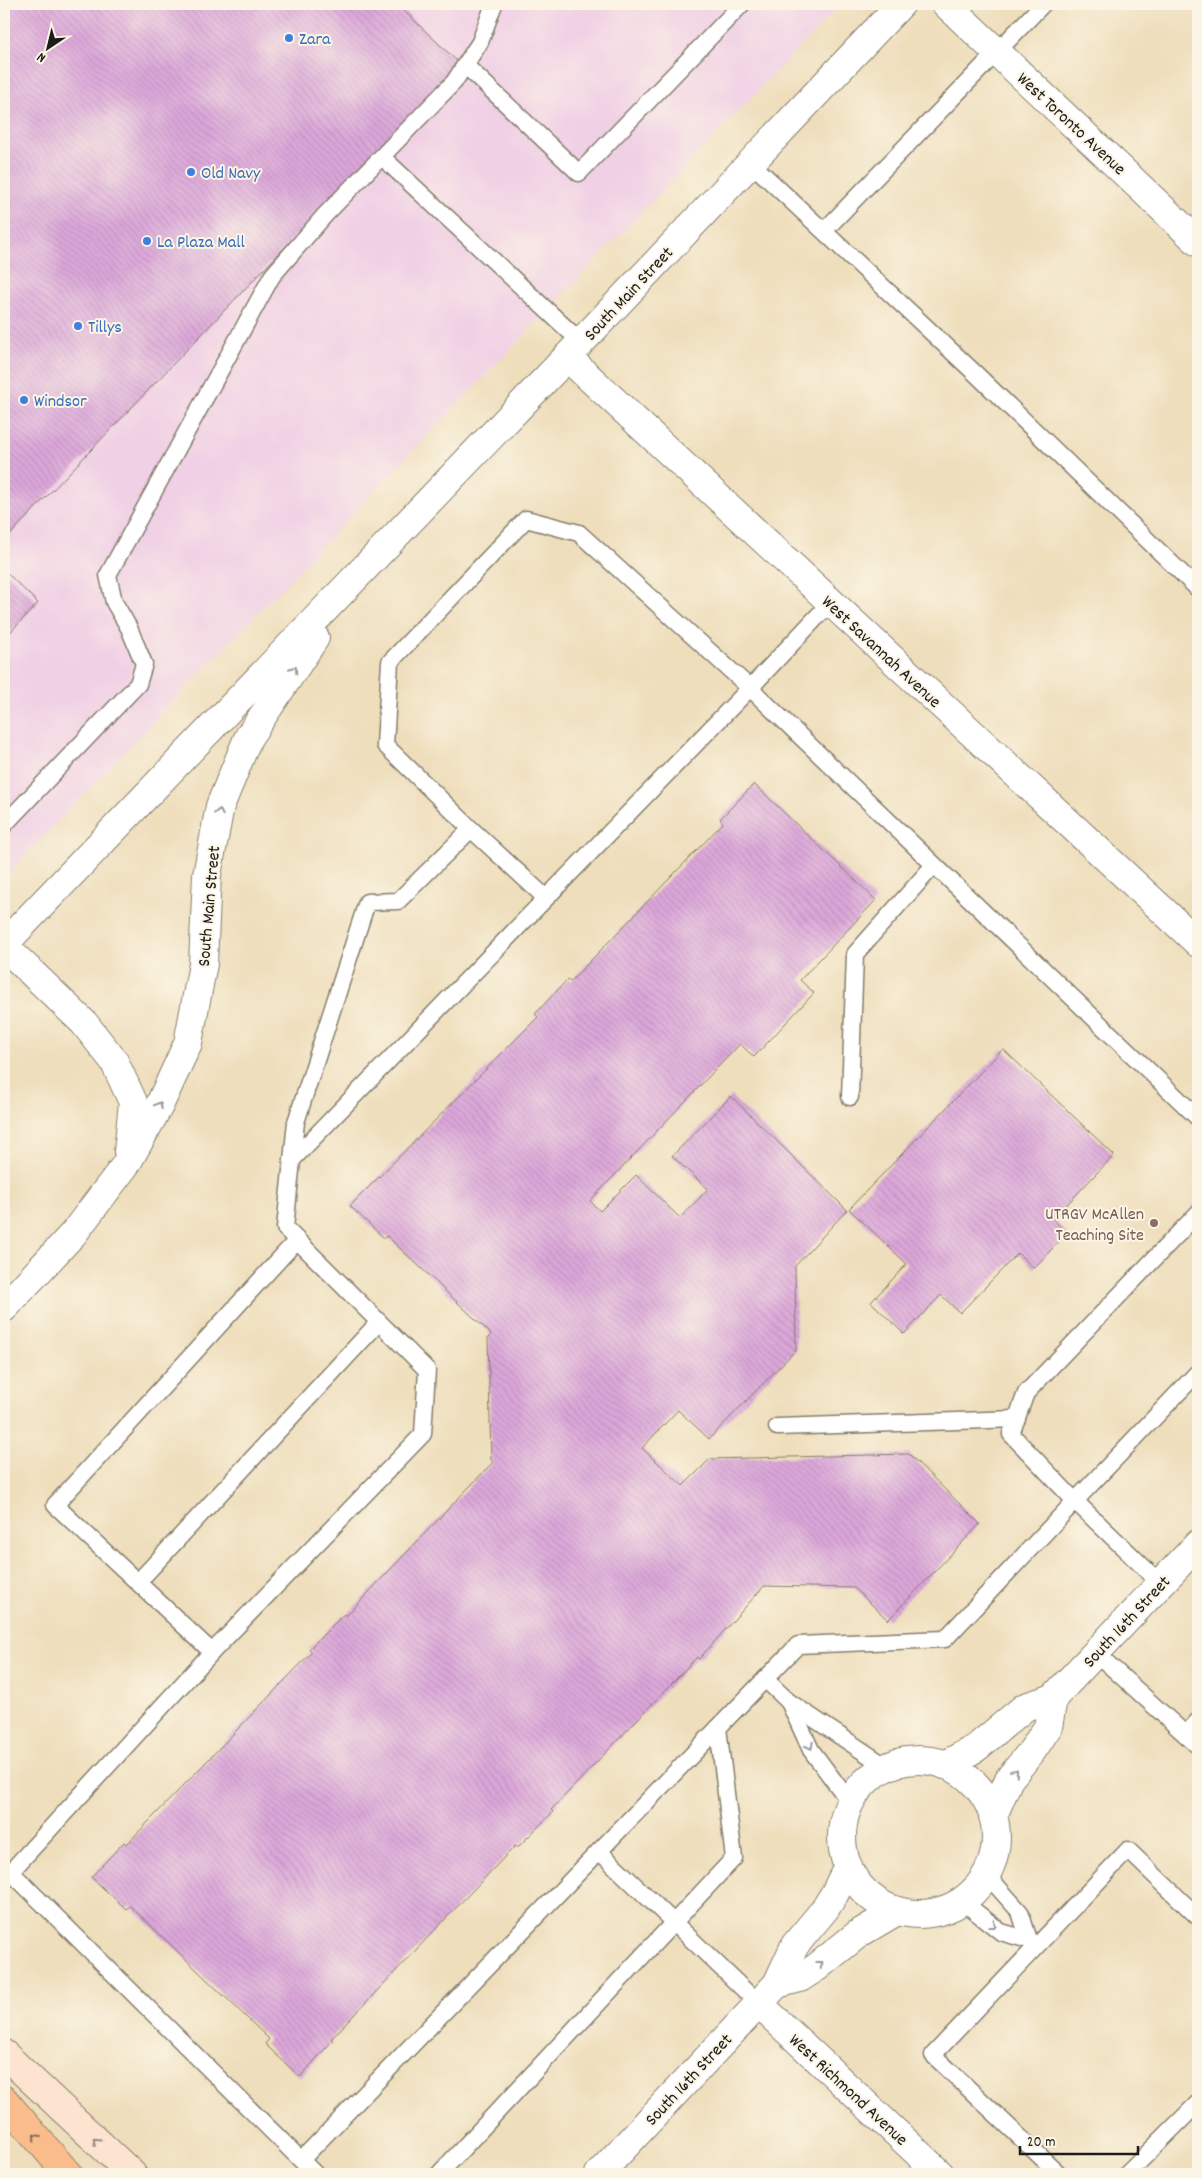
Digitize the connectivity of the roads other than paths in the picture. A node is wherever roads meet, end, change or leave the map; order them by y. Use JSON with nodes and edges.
{"nodes":[{"id":1,"x":494,"y":4,"type":"edge"},
{"id":2,"x":742,"y":4,"type":"edge"},
{"id":3,"x":901,"y":4,"type":"edge"},
{"id":4,"x":946,"y":4,"type":"edge"},
{"id":5,"x":1043,"y":4,"type":"edge"},
{"id":6,"x":997,"y":52,"type":"junction"},
{"id":7,"x":465,"y":65,"type":"junction"},
{"id":8,"x":382,"y":157,"type":"junction"},
{"id":9,"x":751,"y":163,"type":"junction"},
{"id":10,"x":824,"y":231,"type":"junction"},
{"id":11,"x":1198,"y":242,"type":"edge"},
{"id":12,"x":574,"y":350,"type":"junction"},
{"id":13,"x":352,"y":580,"type":"junction"},
{"id":14,"x":1198,"y":588,"type":"edge"},
{"id":15,"x":830,"y":603,"type":"junction"},
{"id":16,"x":750,"y":688,"type":"junction"},
{"id":17,"x":4,"y":825,"type":"edge"},
{"id":18,"x":471,"y":829,"type":"junction"},
{"id":19,"x":934,"y":865,"type":"junction"},
{"id":20,"x":546,"y":898,"type":"junction"},
{"id":21,"x":1198,"y":944,"type":"edge"},
{"id":22,"x":4,"y":945,"type":"edge"},
{"id":23,"x":850,"y":1097,"type":"dead end"},
{"id":24,"x":1198,"y":1118,"type":"edge"},
{"id":25,"x":292,"y":1160,"type":"junction"},
{"id":26,"x":127,"y":1163,"type":"junction"},
{"id":27,"x":1198,"y":1213,"type":"edge"},
{"id":28,"x":296,"y":1240,"type":"junction"},
{"id":29,"x":4,"y":1308,"type":"edge"},
{"id":30,"x":379,"y":1322,"type":"junction"},
{"id":31,"x":1198,"y":1372,"type":"edge"},
{"id":32,"x":1016,"y":1419,"type":"junction"},
{"id":33,"x":776,"y":1427,"type":"dead end"},
{"id":34,"x":1075,"y":1501,"type":"junction"},
{"id":35,"x":1198,"y":1544,"type":"edge"},
{"id":36,"x":138,"y":1582,"type":"junction"},
{"id":37,"x":1161,"y":1584,"type":"junction"},
{"id":38,"x":212,"y":1652,"type":"junction"},
{"id":39,"x":1096,"y":1653,"type":"junction"},
{"id":40,"x":765,"y":1679,"type":"junction"},
{"id":41,"x":1053,"y":1698,"type":"junction"},
{"id":42,"x":789,"y":1702,"type":"junction"},
{"id":43,"x":1198,"y":1721,"type":"edge"},
{"id":44,"x":718,"y":1728,"type":"junction"},
{"id":45,"x":1186,"y":1734,"type":"junction"},
{"id":46,"x":1198,"y":1746,"type":"edge"},
{"id":47,"x":946,"y":1765,"type":"junction"},
{"id":48,"x":885,"y":1766,"type":"junction"},
{"id":49,"x":849,"y":1801,"type":"junction"},
{"id":50,"x":993,"y":1816,"type":"junction"},
{"id":51,"x":599,"y":1851,"type":"junction"},
{"id":52,"x":848,"y":1866,"type":"junction"},
{"id":53,"x":987,"y":1875,"type":"junction"},
{"id":54,"x":7,"y":1876,"type":"edge"},
{"id":55,"x":962,"y":1901,"type":"junction"},
{"id":56,"x":897,"y":1911,"type":"junction"},
{"id":57,"x":1198,"y":1917,"type":"edge"},
{"id":58,"x":674,"y":1923,"type":"junction"},
{"id":59,"x":1033,"y":1943,"type":"junction"},
{"id":60,"x":768,"y":1994,"type":"junction"},
{"id":61,"x":4,"y":2054,"type":"edge"},
{"id":62,"x":4,"y":2100,"type":"edge"},
{"id":63,"x":1198,"y":2103,"type":"edge"},
{"id":64,"x":300,"y":2160,"type":"junction"},
{"id":65,"x":68,"y":2174,"type":"edge"},
{"id":66,"x":132,"y":2174,"type":"edge"},
{"id":67,"x":315,"y":2174,"type":"edge"},
{"id":68,"x":439,"y":2174,"type":"edge"},
{"id":69,"x":599,"y":2174,"type":"edge"},
{"id":70,"x":940,"y":2174,"type":"edge"},
{"id":71,"x":1059,"y":2174,"type":"edge"},
{"id":72,"x":1127,"y":2174,"type":"edge"}],
"edges":[{"from":1,"to":7,"type":"lane"},
{"from":2,"to":7,"type":"lane"},
{"from":3,"to":9,"type":"street","name":"South Main Street"},
{"from":4,"to":6,"type":"street","name":"West Toronto Avenue"},
{"from":5,"to":6,"type":"lane"},
{"from":6,"to":10,"type":"lane"},
{"from":6,"to":11,"type":"street","name":"West Toronto Avenue"},
{"from":7,"to":8,"type":"lane"},
{"from":8,"to":12,"type":"lane"},
{"from":8,"to":17,"type":"lane"},
{"from":9,"to":10,"type":"lane"},
{"from":9,"to":12,"type":"street","name":"South Main Street"},
{"from":10,"to":14,"type":"lane"},
{"from":12,"to":13,"type":"street","name":"South Main Street"},
{"from":12,"to":15,"type":"street","name":"West Savannah Avenue"},
{"from":13,"to":22,"type":"street","name":"South Main Street"},
{"from":26,"to":13,"type":"street","name":"South Main Street","one_way":true},
{"from":15,"to":16,"type":"lane"},
{"from":15,"to":21,"type":"street","name":"West Savannah Avenue"},
{"from":16,"to":18,"type":"lane"},
{"from":16,"to":19,"type":"lane"},
{"from":16,"to":20,"type":"lane"},
{"from":18,"to":20,"type":"lane"},
{"from":18,"to":25,"type":"lane"},
{"from":19,"to":23,"type":"lane"},
{"from":19,"to":24,"type":"lane"},
{"from":20,"to":25,"type":"lane"},
{"from":22,"to":26,"type":"street","name":"South Main Street"},
{"from":25,"to":28,"type":"lane"},
{"from":26,"to":29,"type":"street","name":"South Main Street"},
{"from":27,"to":32,"type":"lane"},
{"from":28,"to":30,"type":"lane"},
{"from":28,"to":36,"type":"lane"},
{"from":30,"to":36,"type":"lane"},
{"from":30,"to":38,"type":"lane"},
{"from":31,"to":34,"type":"lane"},
{"from":32,"to":33,"type":"lane"},
{"from":32,"to":34,"type":"lane"},
{"from":34,"to":37,"type":"lane"},
{"from":34,"to":40,"type":"lane"},
{"from":35,"to":37,"type":"street","name":"South 16th Street"},
{"from":36,"to":38,"type":"lane"},
{"from":37,"to":39,"type":"street","name":"South 16th Street"},
{"from":38,"to":54,"type":"lane"},
{"from":39,"to":41,"type":"street","name":"South 16th Street"},
{"from":39,"to":45,"type":"lane"},
{"from":40,"to":42,"type":"lane"},
{"from":40,"to":44,"type":"lane"},
{"from":41,"to":47,"type":"street"},
{"from":50,"to":41,"type":"street","one_way":true},
{"from":42,"to":48,"type":"lane"},
{"from":42,"to":49,"type":"lane","one_way":true},
{"from":43,"to":45,"type":"lane"},
{"from":44,"to":51,"type":"lane"},
{"from":44,"to":58,"type":"lane"},
{"from":45,"to":46,"type":"lane"},
{"from":47,"to":48,"type":"street"},
{"from":47,"to":50,"type":"street"},
{"from":48,"to":49,"type":"street"},
{"from":49,"to":52,"type":"street"},
{"from":50,"to":53,"type":"street"},
{"from":51,"to":58,"type":"lane"},
{"from":51,"to":64,"type":"lane"},
{"from":52,"to":56,"type":"street"},
{"from":52,"to":60,"type":"street"},
{"from":53,"to":55,"type":"street"},
{"from":53,"to":59,"type":"lane"},
{"from":54,"to":64,"type":"lane"},
{"from":55,"to":56,"type":"street"},
{"from":55,"to":59,"type":"lane","one_way":true},
{"from":60,"to":56,"type":"street","one_way":true},
{"from":57,"to":59,"type":"lane"},
{"from":58,"to":60,"type":"lane"},
{"from":58,"to":68,"type":"lane"},
{"from":59,"to":71,"type":"lane"},
{"from":60,"to":69,"type":"street","name":"South 16th Street"},
{"from":60,"to":70,"type":"street","name":"West Richmond Avenue"},
{"from":66,"to":61,"type":"main road","one_way":true},
{"from":65,"to":62,"type":"highway","one_way":true},
{"from":63,"to":72,"type":"lane"},
{"from":64,"to":67,"type":"lane"}]}
